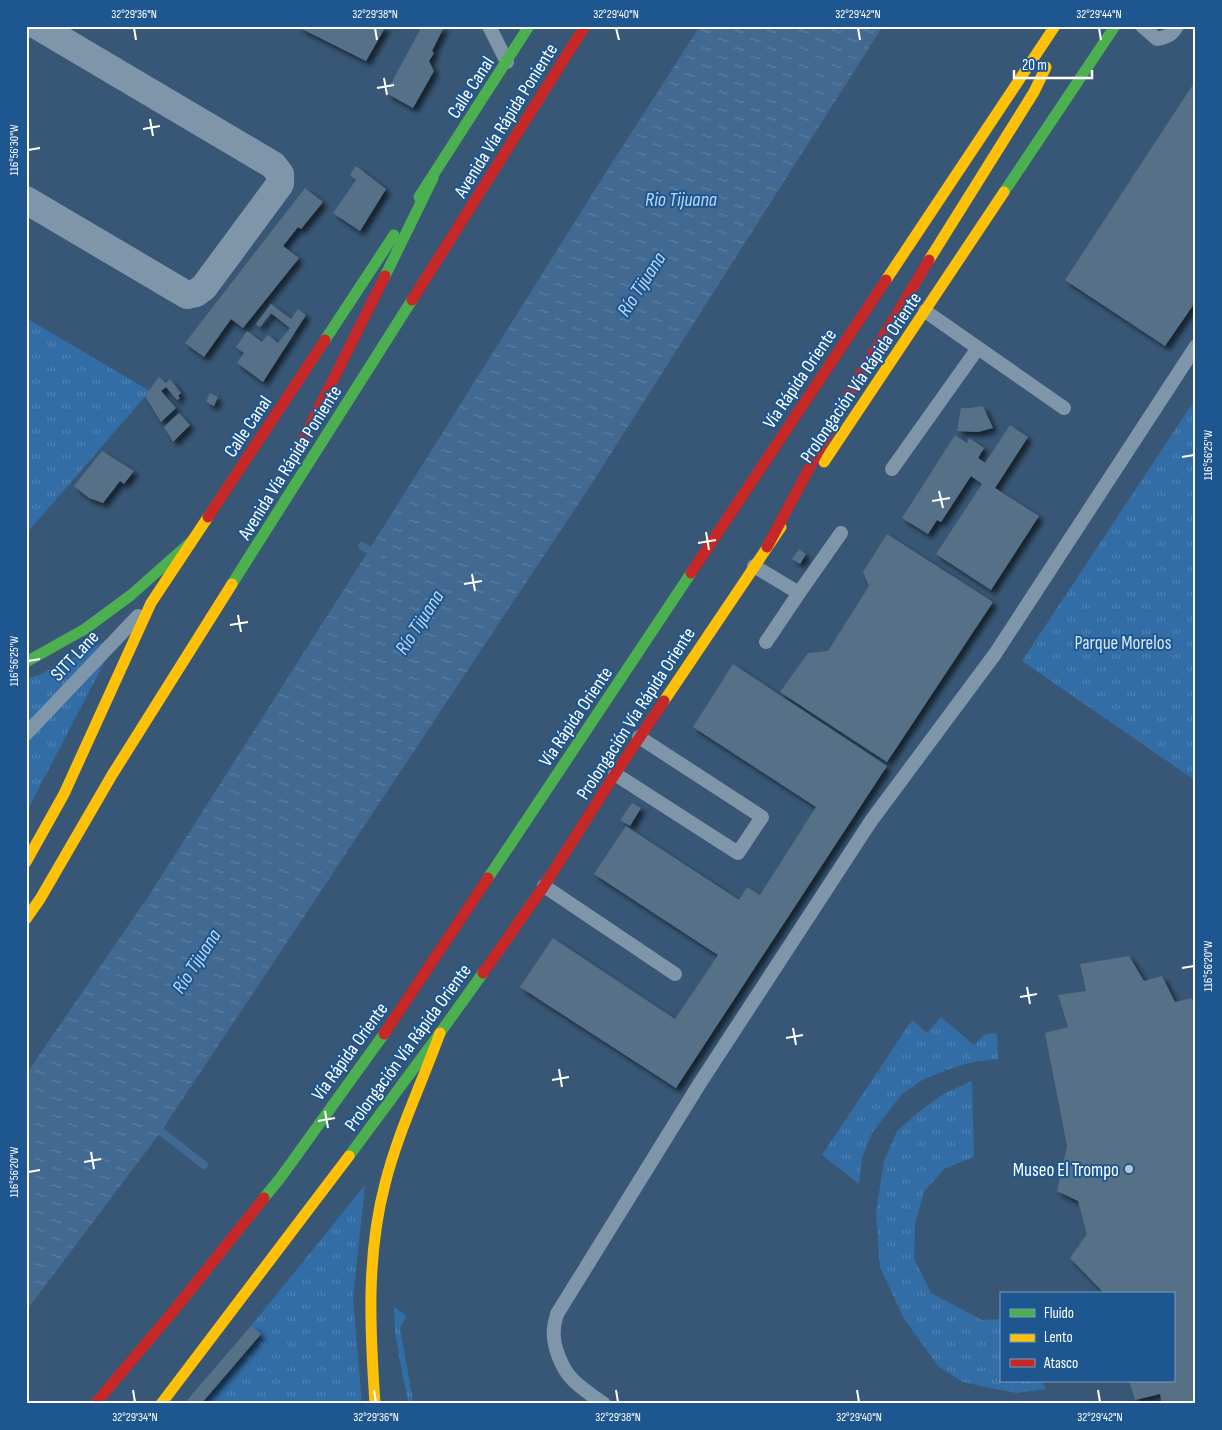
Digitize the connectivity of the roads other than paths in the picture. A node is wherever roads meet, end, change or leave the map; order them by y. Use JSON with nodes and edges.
{"nodes":[{"id":1,"x":38,"y":26,"type":"edge"},
{"id":2,"x":488,"y":26,"type":"edge"},
{"id":3,"x":529,"y":26,"type":"edge"},
{"id":4,"x":585,"y":26,"type":"edge"},
{"id":5,"x":1115,"y":26,"type":"edge"},
{"id":6,"x":1142,"y":26,"type":"edge"},
{"id":7,"x":1177,"y":26,"type":"edge"},
{"id":8,"x":1061,"y":29,"type":"edge"},
{"id":9,"x":1050,"y":59,"type":"dead end"},
{"id":10,"x":507,"y":62,"type":"junction"},
{"id":11,"x":433,"y":178,"type":"junction"},
{"id":12,"x":26,"y":200,"type":"edge"},
{"id":13,"x":925,"y":311,"type":"junction"},
{"id":14,"x":1196,"y":346,"type":"edge"},
{"id":15,"x":978,"y":348,"type":"junction"},
{"id":16,"x":1064,"y":408,"type":"dead end"},
{"id":17,"x":293,"y":460,"type":"dead end"},
{"id":18,"x":892,"y":469,"type":"dead end"},
{"id":19,"x":280,"y":487,"type":"dead end"},
{"id":20,"x":841,"y":533,"type":"dead end"},
{"id":21,"x":192,"y":541,"type":"junction"},
{"id":22,"x":767,"y":547,"type":"junction"},
{"id":23,"x":754,"y":566,"type":"junction"},
{"id":24,"x":232,"y":584,"type":"junction"},
{"id":25,"x":799,"y":592,"type":"junction"},
{"id":26,"x":151,"y":603,"type":"junction"},
{"id":27,"x":766,"y":642,"type":"dead end"},
{"id":28,"x":26,"y":662,"type":"edge"},
{"id":29,"x":26,"y":734,"type":"edge"},
{"id":30,"x":639,"y":737,"type":"junction"},
{"id":31,"x":614,"y":774,"type":"junction"},
{"id":32,"x":26,"y":862,"type":"edge"},
{"id":33,"x":544,"y":886,"type":"junction"},
{"id":34,"x":26,"y":919,"type":"edge"},
{"id":35,"x":675,"y":974,"type":"dead end"},
{"id":36,"x":440,"y":1033,"type":"junction"},
{"id":37,"x":370,"y":1337,"type":"junction"},
{"id":38,"x":384,"y":1379,"type":"dead end"},
{"id":39,"x":96,"y":1404,"type":"edge"},
{"id":40,"x":161,"y":1404,"type":"edge"},
{"id":41,"x":375,"y":1404,"type":"edge"},
{"id":42,"x":604,"y":1404,"type":"edge"}],
"edges":[{"from":1,"to":12,"type":"street"},
{"from":2,"to":10,"type":"lane"},
{"from":3,"to":10,"type":"main road","name":"Calle Canal"},
{"from":4,"to":24,"type":"main road","name":"Avenida Vía Rápida Poniente"},
{"from":5,"to":13,"type":"main road","name":"Prolongación Vía Rápida Oriente"},
{"from":6,"to":7,"type":"lane"},
{"from":8,"to":39,"type":"main road","name":"Vía Rápida Oriente"},
{"from":9,"to":22,"type":"main road"},
{"from":10,"to":11,"type":"main road","name":"Calle Canal"},
{"from":11,"to":17,"type":"main road"},
{"from":11,"to":21,"type":"main road","name":"Calle Canal"},
{"from":13,"to":15,"type":"lane"},
{"from":13,"to":22,"type":"main road","name":"Prolongación Vía Rápida Oriente"},
{"from":14,"to":42,"type":"lane"},
{"from":15,"to":16,"type":"lane"},
{"from":15,"to":18,"type":"lane"},
{"from":19,"to":24,"type":"main road"},
{"from":20,"to":25,"type":"lane"},
{"from":21,"to":26,"type":"main road","name":"Calle Canal"},
{"from":21,"to":28,"type":"main road"},
{"from":22,"to":23,"type":"main road","name":"Prolongación Vía Rápida Oriente"},
{"from":23,"to":25,"type":"lane"},
{"from":23,"to":30,"type":"main road","name":"Prolongación Vía Rápida Oriente"},
{"from":24,"to":34,"type":"main road","name":"Avenida Vía Rápida Poniente"},
{"from":25,"to":27,"type":"lane"},
{"from":26,"to":29,"type":"lane","name":"SITT Lane"},
{"from":26,"to":32,"type":"main road","name":"Calle Canal"},
{"from":30,"to":31,"type":"main road","name":"Prolongación Vía Rápida Oriente"},
{"from":30,"to":31,"type":"lane"},
{"from":31,"to":33,"type":"main road","name":"Prolongación Vía Rápida Oriente"},
{"from":33,"to":35,"type":"lane"},
{"from":33,"to":36,"type":"main road","name":"Prolongación Vía Rápida Oriente"},
{"from":36,"to":37,"type":"main road"},
{"from":36,"to":40,"type":"main road","name":"Prolongación Vía Rápida Oriente"},
{"from":37,"to":38,"type":"main road"},
{"from":37,"to":41,"type":"main road"}]}
